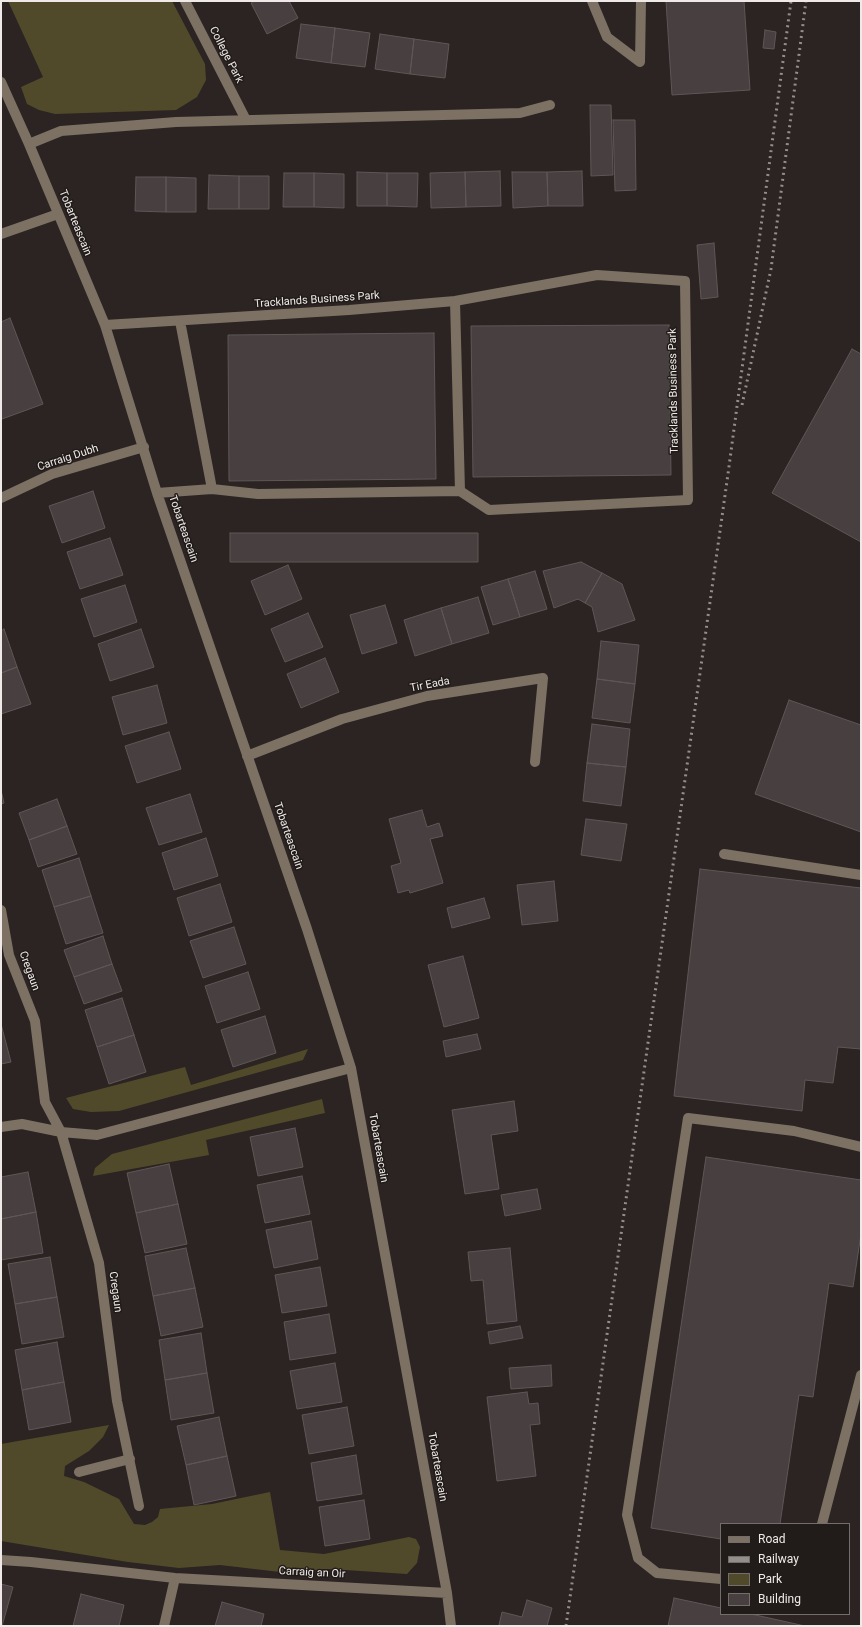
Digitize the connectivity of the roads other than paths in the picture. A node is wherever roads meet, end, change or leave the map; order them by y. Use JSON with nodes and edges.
{"nodes":[{"id":1,"x":185,"y":1,"type":"edge"},
{"id":2,"x":592,"y":1,"type":"edge"},
{"id":3,"x":641,"y":1,"type":"edge"},
{"id":4,"x":1,"y":82,"type":"edge"},
{"id":5,"x":550,"y":105,"type":"dead end"},
{"id":6,"x":246,"y":120,"type":"junction"},
{"id":7,"x":29,"y":144,"type":"junction"},
{"id":8,"x":58,"y":214,"type":"junction"},
{"id":9,"x":1,"y":234,"type":"edge"},
{"id":10,"x":455,"y":301,"type":"junction"},
{"id":11,"x":180,"y":321,"type":"junction"},
{"id":12,"x":105,"y":326,"type":"junction"},
{"id":13,"x":144,"y":447,"type":"junction"},
{"id":14,"x":212,"y":489,"type":"junction"},
{"id":15,"x":460,"y":491,"type":"junction"},
{"id":16,"x":157,"y":493,"type":"junction"},
{"id":17,"x":1,"y":498,"type":"edge"},
{"id":18,"x":247,"y":756,"type":"junction"},
{"id":19,"x":535,"y":762,"type":"dead end"},
{"id":20,"x":724,"y":854,"type":"dead end"},
{"id":21,"x":861,"y":875,"type":"edge"},
{"id":22,"x":1,"y":910,"type":"edge"},
{"id":23,"x":351,"y":1068,"type":"junction"},
{"id":24,"x":1,"y":1127,"type":"edge"},
{"id":25,"x":61,"y":1132,"type":"junction"},
{"id":26,"x":861,"y":1147,"type":"edge"},
{"id":27,"x":861,"y":1375,"type":"edge"},
{"id":28,"x":130,"y":1459,"type":"junction"},
{"id":29,"x":80,"y":1472,"type":"dead end"},
{"id":30,"x":139,"y":1506,"type":"dead end"},
{"id":31,"x":822,"y":1523,"type":"edge"},
{"id":32,"x":1,"y":1560,"type":"edge"},
{"id":33,"x":175,"y":1578,"type":"junction"},
{"id":34,"x":720,"y":1579,"type":"edge"},
{"id":35,"x":447,"y":1592,"type":"junction"},
{"id":36,"x":164,"y":1626,"type":"edge"},
{"id":37,"x":451,"y":1626,"type":"edge"}],
"edges":[{"from":1,"to":6,"type":"street","name":"College Park"},
{"from":2,"to":3,"type":"street"},
{"from":4,"to":7,"type":"street","name":"Tobarteascain"},
{"from":5,"to":6,"type":"street"},
{"from":6,"to":7,"type":"street"},
{"from":7,"to":8,"type":"street","name":"Tobarteascain"},
{"from":8,"to":9,"type":"street"},
{"from":8,"to":12,"type":"street","name":"Tobarteascain"},
{"from":10,"to":11,"type":"street","name":"Tracklands Business Park"},
{"from":10,"to":15,"type":"street"},
{"from":10,"to":15,"type":"street","name":"Tracklands Business Park"},
{"from":11,"to":12,"type":"street","name":"Tracklands Business Park"},
{"from":11,"to":14,"type":"street"},
{"from":12,"to":13,"type":"street","name":"Tobarteascain"},
{"from":13,"to":16,"type":"street","name":"Tobarteascain"},
{"from":13,"to":17,"type":"street","name":"Carraig Dubh"},
{"from":14,"to":15,"type":"street"},
{"from":14,"to":16,"type":"street"},
{"from":16,"to":18,"type":"street","name":"Tobarteascain"},
{"from":18,"to":19,"type":"street","name":"Tir Eada"},
{"from":18,"to":23,"type":"street","name":"Tobarteascain"},
{"from":20,"to":21,"type":"street"},
{"from":22,"to":25,"type":"street","name":"Cregaun"},
{"from":23,"to":25,"type":"street"},
{"from":23,"to":35,"type":"street","name":"Tobarteascain"},
{"from":24,"to":25,"type":"street"},
{"from":25,"to":28,"type":"street","name":"Cregaun"},
{"from":26,"to":34,"type":"street"},
{"from":27,"to":31,"type":"street"},
{"from":28,"to":29,"type":"street"},
{"from":28,"to":30,"type":"street","name":"Cregaun"},
{"from":32,"to":33,"type":"street","name":"Carraig an Oir"},
{"from":33,"to":35,"type":"street","name":"Carraig an Oir"},
{"from":33,"to":36,"type":"street"},
{"from":35,"to":37,"type":"street","name":"Tobarteascain"}]}
